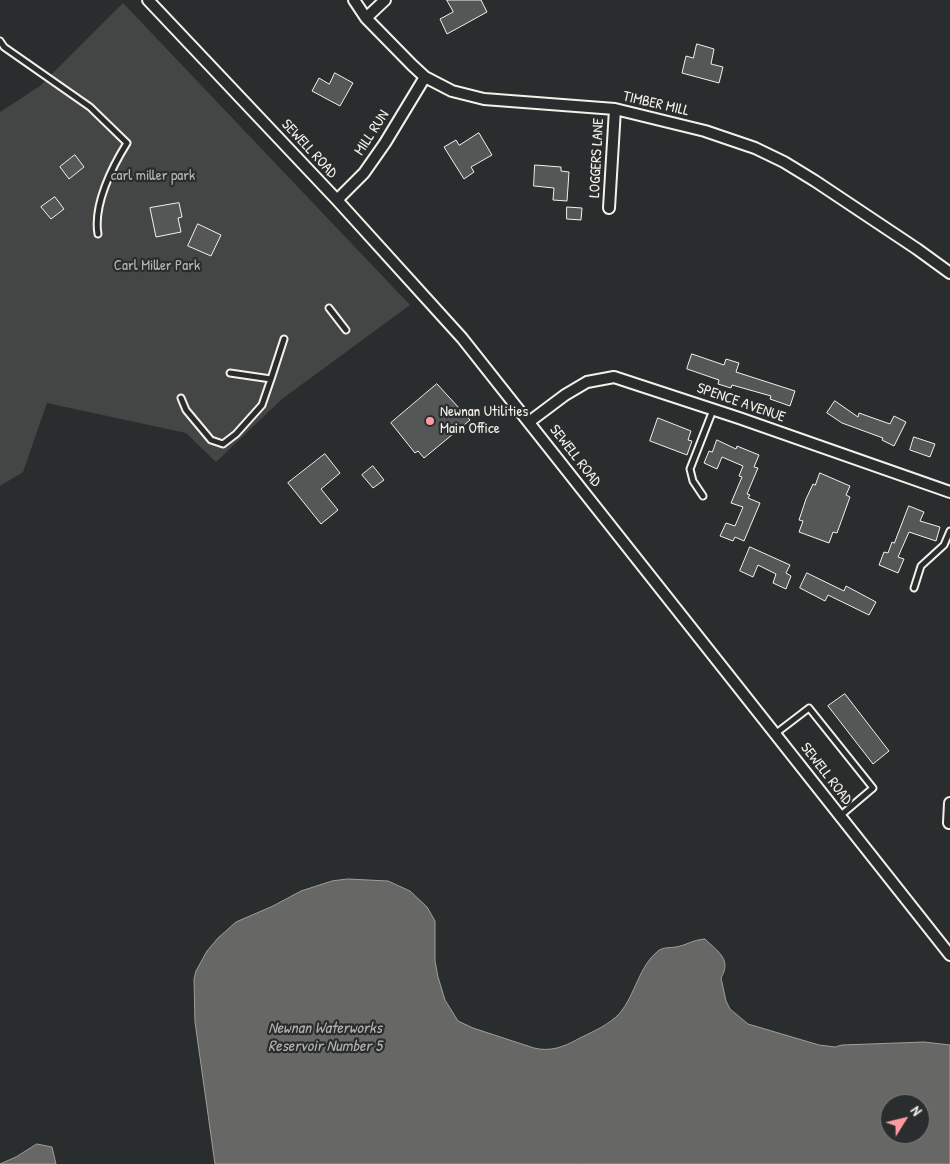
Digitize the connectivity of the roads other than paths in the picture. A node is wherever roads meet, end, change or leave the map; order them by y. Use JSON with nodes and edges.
{"nodes":[{"id":1,"x":148,"y":0,"type":"edge"},
{"id":2,"x":354,"y":0,"type":"edge"},
{"id":3,"x":385,"y":0,"type":"edge"},
{"id":4,"x":366,"y":18,"type":"junction"},
{"id":5,"x":0,"y":41,"type":"edge"},
{"id":6,"x":425,"y":77,"type":"junction"},
{"id":7,"x":615,"y":109,"type":"junction"},
{"id":8,"x":337,"y":200,"type":"junction"},
{"id":9,"x":609,"y":208,"type":"dead end"},
{"id":10,"x":98,"y":234,"type":"dead end"},
{"id":11,"x":950,"y":273,"type":"edge"},
{"id":12,"x":329,"y":308,"type":"dead end"},
{"id":13,"x":346,"y":330,"type":"dead end"},
{"id":14,"x":284,"y":339,"type":"dead end"},
{"id":15,"x":230,"y":373,"type":"dead end"},
{"id":16,"x":271,"y":379,"type":"junction"},
{"id":17,"x":182,"y":398,"type":"dead end"},
{"id":18,"x":714,"y":409,"type":"junction"},
{"id":19,"x":529,"y":422,"type":"junction"},
{"id":20,"x":950,"y":492,"type":"edge"},
{"id":21,"x":703,"y":496,"type":"dead end"},
{"id":22,"x":950,"y":531,"type":"edge"},
{"id":23,"x":914,"y":588,"type":"dead end"},
{"id":24,"x":775,"y":734,"type":"junction"},
{"id":25,"x":950,"y":803,"type":"edge"},
{"id":26,"x":840,"y":816,"type":"junction"},
{"id":27,"x":949,"y":823,"type":"dead end"},
{"id":28,"x":950,"y":955,"type":"edge"}],
"edges":[{"from":1,"to":8,"type":"street","name":"SEWELL ROAD"},
{"from":2,"to":4,"type":"street","name":"TIMBER MILL"},
{"from":3,"to":4,"type":"street"},
{"from":4,"to":6,"type":"street","name":"TIMBER MILL"},
{"from":5,"to":10,"type":"lane"},
{"from":6,"to":7,"type":"street","name":"TIMBER MILL"},
{"from":6,"to":8,"type":"street","name":"MILL RUN"},
{"from":7,"to":9,"type":"street","name":"LOGGERS LANE"},
{"from":7,"to":11,"type":"street","name":"TIMBER MILL"},
{"from":8,"to":19,"type":"street","name":"SEWELL ROAD"},
{"from":12,"to":13,"type":"lane"},
{"from":14,"to":16,"type":"lane"},
{"from":15,"to":16,"type":"lane"},
{"from":16,"to":17,"type":"lane"},
{"from":18,"to":19,"type":"street","name":"SPENCE AVENUE"},
{"from":18,"to":20,"type":"street","name":"SPENCE AVENUE"},
{"from":18,"to":21,"type":"lane"},
{"from":19,"to":24,"type":"street","name":"SEWELL ROAD"},
{"from":22,"to":23,"type":"lane"},
{"from":24,"to":26,"type":"street","name":"SEWELL ROAD"},
{"from":24,"to":26,"type":"lane"},
{"from":25,"to":27,"type":"street"},
{"from":26,"to":28,"type":"street","name":"SEWELL ROAD"}]}
